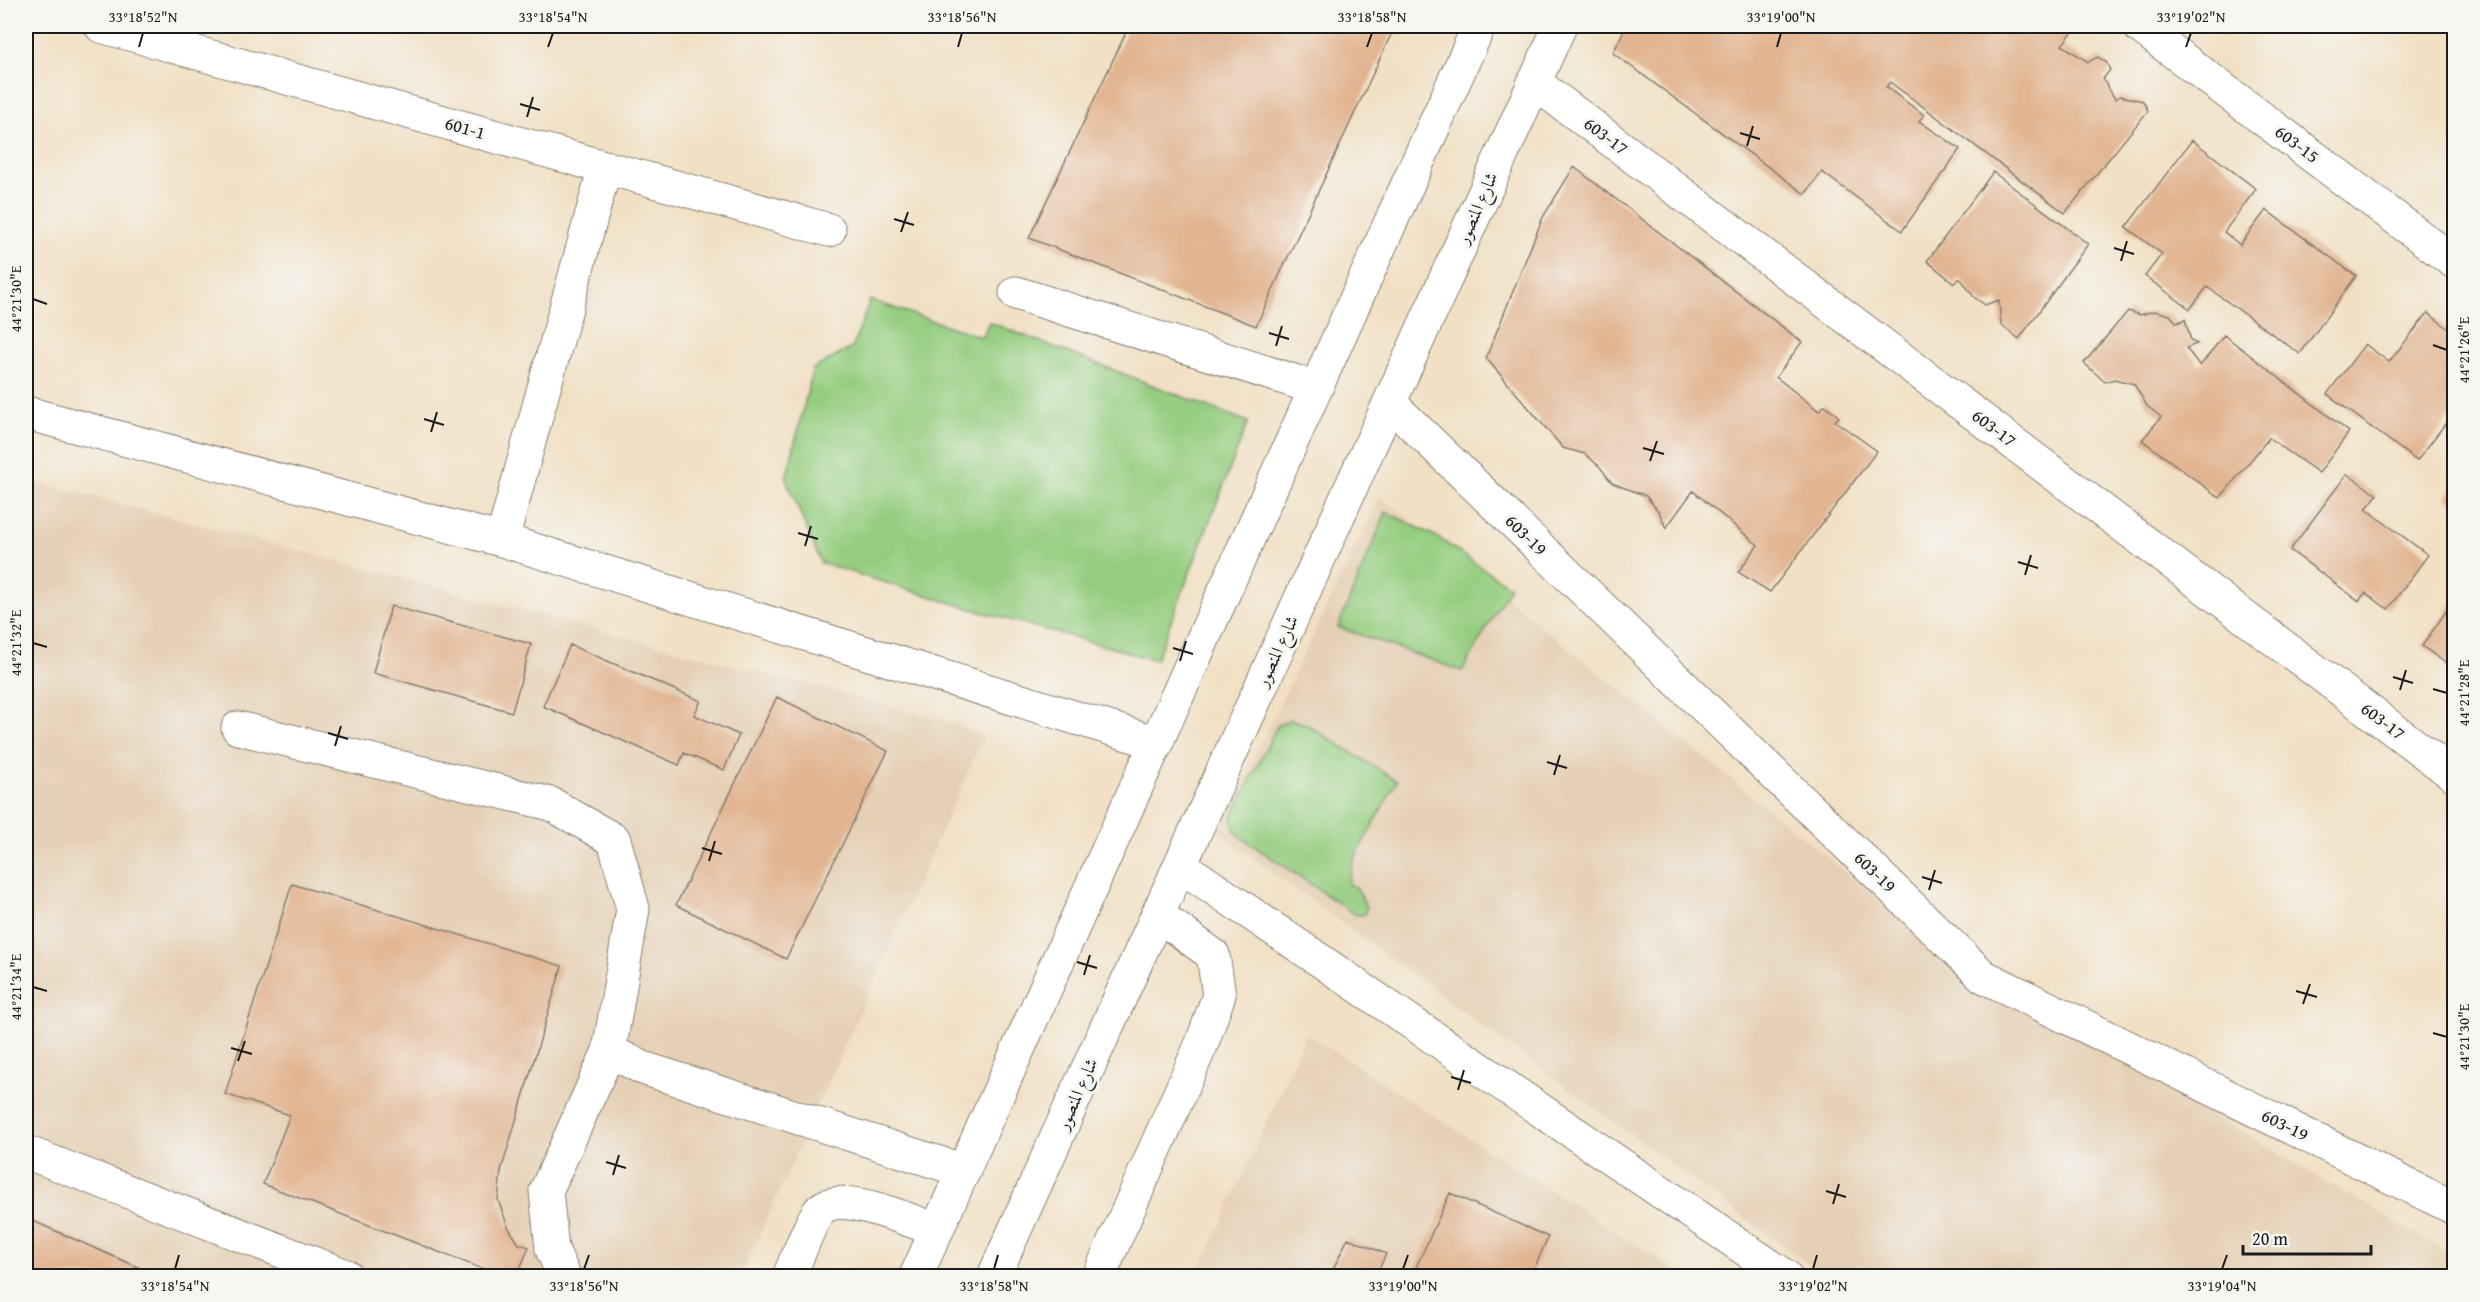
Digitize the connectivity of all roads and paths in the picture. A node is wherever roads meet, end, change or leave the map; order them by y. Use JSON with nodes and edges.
{"nodes":[{"id":1,"x":101,"y":26,"type":"edge"},
{"id":2,"x":1479,"y":26,"type":"edge"},
{"id":3,"x":1560,"y":26,"type":"edge"},
{"id":4,"x":2139,"y":26,"type":"edge"},
{"id":5,"x":1534,"y":82,"type":"junction"},
{"id":6,"x":605,"y":167,"type":"junction"},
{"id":7,"x":829,"y":230,"type":"dead end"},
{"id":8,"x":2454,"y":262,"type":"edge"},
{"id":9,"x":1016,"y":293,"type":"dead end"},
{"id":10,"x":1316,"y":388,"type":"junction"},
{"id":11,"x":1390,"y":403,"type":"junction"},
{"id":12,"x":26,"y":413,"type":"edge"},
{"id":13,"x":502,"y":540,"type":"junction"},
{"id":14,"x":238,"y":728,"type":"dead end"},
{"id":15,"x":1157,"y":743,"type":"junction"},
{"id":16,"x":2454,"y":775,"type":"edge"},
{"id":17,"x":1181,"y":866,"type":"junction"},
{"id":18,"x":1158,"y":915,"type":"junction"},
{"id":19,"x":609,"y":1051,"type":"junction"},
{"id":20,"x":26,"y":1152,"type":"edge"},
{"id":21,"x":964,"y":1171,"type":"junction"},
{"id":22,"x":2454,"y":1208,"type":"edge"},
{"id":23,"x":937,"y":1230,"type":"junction"},
{"id":24,"x":346,"y":1276,"type":"edge"},
{"id":25,"x":564,"y":1276,"type":"edge"},
{"id":26,"x":789,"y":1276,"type":"edge"},
{"id":27,"x":916,"y":1276,"type":"edge"},
{"id":28,"x":994,"y":1276,"type":"edge"},
{"id":29,"x":1099,"y":1276,"type":"edge"},
{"id":30,"x":1785,"y":1276,"type":"edge"}],
"edges":[{"from":1,"to":6,"type":"street","name":"601-1"},
{"from":2,"to":10,"type":"street"},
{"from":3,"to":5,"type":"street","name":"شارع المنصور"},
{"from":4,"to":8,"type":"street","name":"603-15"},
{"from":5,"to":11,"type":"street","name":"شارع المنصور"},
{"from":5,"to":16,"type":"street","name":"603-17"},
{"from":6,"to":7,"type":"street","name":"601-1"},
{"from":6,"to":13,"type":"street"},
{"from":9,"to":10,"type":"street"},
{"from":10,"to":15,"type":"street"},
{"from":11,"to":17,"type":"street","name":"شارع المنصور"},
{"from":11,"to":22,"type":"street","name":"603-19"},
{"from":12,"to":13,"type":"street"},
{"from":13,"to":15,"type":"street"},
{"from":14,"to":19,"type":"street"},
{"from":15,"to":21,"type":"street"},
{"from":17,"to":18,"type":"street","name":"شارع المنصور"},
{"from":17,"to":30,"type":"street"},
{"from":18,"to":28,"type":"street","name":"شارع المنصور"},
{"from":18,"to":29,"type":"street"},
{"from":19,"to":21,"type":"street"},
{"from":19,"to":25,"type":"street"},
{"from":20,"to":24,"type":"street"},
{"from":21,"to":23,"type":"street"},
{"from":23,"to":26,"type":"street"},
{"from":23,"to":27,"type":"street"}]}
